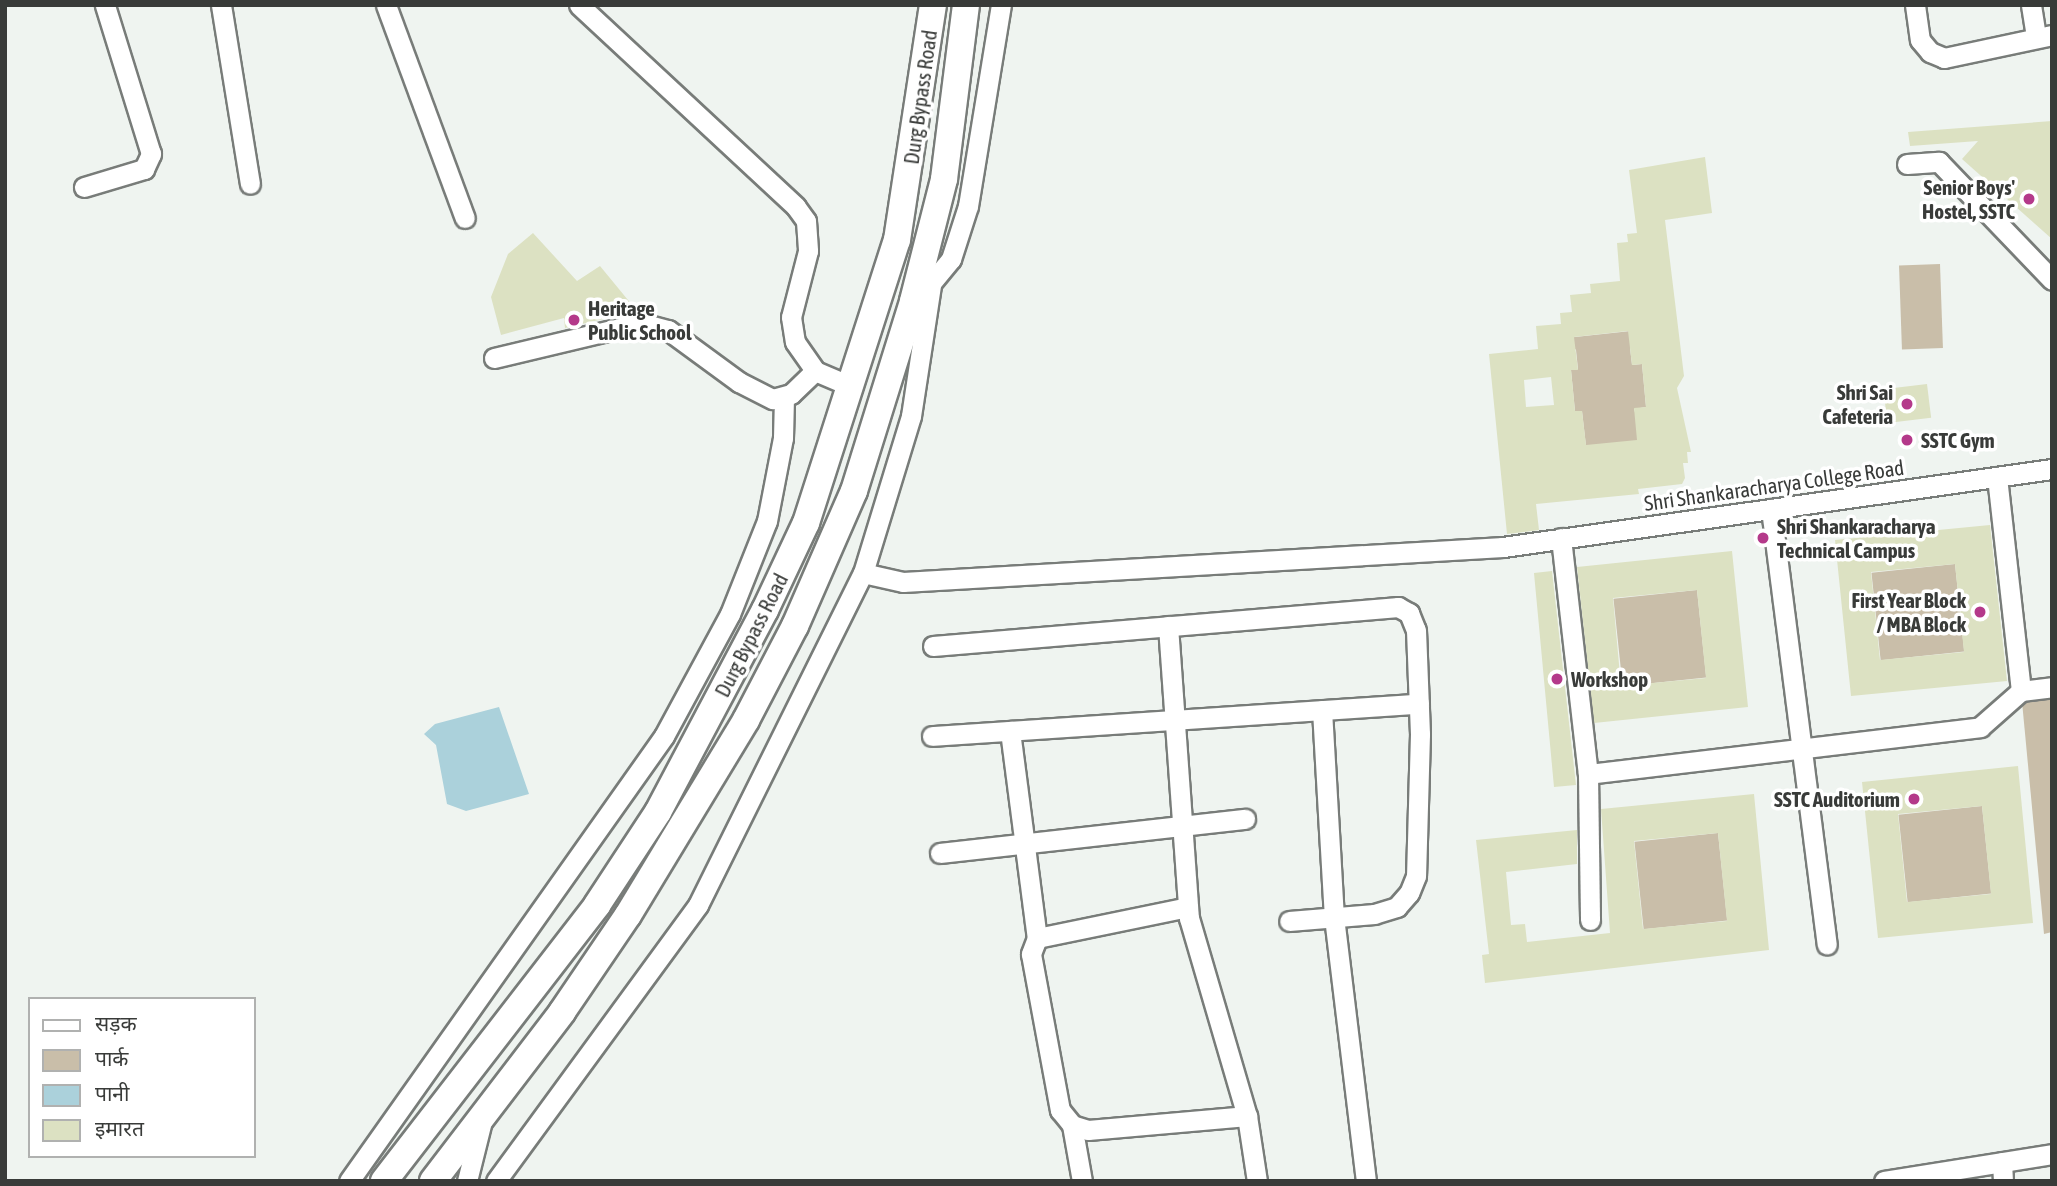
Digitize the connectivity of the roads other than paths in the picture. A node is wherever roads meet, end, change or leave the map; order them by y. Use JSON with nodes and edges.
{"nodes":[{"id":1,"x":105,"y":5,"type":"edge"},
{"id":2,"x":221,"y":5,"type":"edge"},
{"id":3,"x":386,"y":5,"type":"edge"},
{"id":4,"x":579,"y":5,"type":"edge"},
{"id":5,"x":933,"y":5,"type":"edge"},
{"id":6,"x":966,"y":5,"type":"edge"},
{"id":7,"x":1001,"y":5,"type":"edge"},
{"id":8,"x":1915,"y":5,"type":"edge"},
{"id":9,"x":2031,"y":5,"type":"edge"},
{"id":10,"x":2044,"y":37,"type":"edge"},
{"id":11,"x":1907,"y":164,"type":"dead end"},
{"id":12,"x":250,"y":184,"type":"dead end"},
{"id":13,"x":84,"y":187,"type":"dead end"},
{"id":14,"x":465,"y":218,"type":"dead end"},
{"id":15,"x":2052,"y":280,"type":"edge"},
{"id":16,"x":922,"y":294,"type":"junction"},
{"id":17,"x":494,"y":358,"type":"dead end"},
{"id":18,"x":815,"y":371,"type":"junction"},
{"id":19,"x":851,"y":386,"type":"junction"},
{"id":20,"x":784,"y":398,"type":"junction"},
{"id":21,"x":2052,"y":469,"type":"edge"},
{"id":22,"x":1997,"y":477,"type":"junction"},
{"id":23,"x":1771,"y":509,"type":"junction"},
{"id":24,"x":1561,"y":538,"type":"junction"},
{"id":25,"x":863,"y":573,"type":"junction"},
{"id":26,"x":1168,"y":626,"type":"junction"},
{"id":27,"x":933,"y":646,"type":"dead end"},
{"id":28,"x":2052,"y":687,"type":"edge"},
{"id":29,"x":2021,"y":691,"type":"junction"},
{"id":30,"x":1419,"y":704,"type":"junction"},
{"id":31,"x":1322,"y":710,"type":"junction"},
{"id":32,"x":1174,"y":719,"type":"junction"},
{"id":33,"x":1010,"y":731,"type":"junction"},
{"id":34,"x":932,"y":736,"type":"dead end"},
{"id":35,"x":1801,"y":747,"type":"junction"},
{"id":36,"x":1588,"y":774,"type":"junction"},
{"id":37,"x":1245,"y":818,"type":"dead end"},
{"id":38,"x":1181,"y":827,"type":"junction"},
{"id":39,"x":1024,"y":844,"type":"junction"},
{"id":40,"x":940,"y":853,"type":"dead end"},
{"id":41,"x":1188,"y":907,"type":"junction"},
{"id":42,"x":1334,"y":917,"type":"junction"},
{"id":43,"x":1590,"y":920,"type":"dead end"},
{"id":44,"x":1289,"y":921,"type":"dead end"},
{"id":45,"x":1037,"y":939,"type":"junction"},
{"id":46,"x":1827,"y":944,"type":"dead end"},
{"id":47,"x":484,"y":1110,"type":"junction"},
{"id":48,"x":1247,"y":1116,"type":"junction"},
{"id":49,"x":1072,"y":1125,"type":"junction"},
{"id":50,"x":2052,"y":1154,"type":"edge"},
{"id":51,"x":2002,"y":1172,"type":"edge"},
{"id":52,"x":1926,"y":1177,"type":"edge"},
{"id":53,"x":349,"y":1181,"type":"edge"},
{"id":54,"x":384,"y":1181,"type":"edge"},
{"id":55,"x":433,"y":1181,"type":"edge"},
{"id":56,"x":467,"y":1181,"type":"edge"},
{"id":57,"x":496,"y":1181,"type":"edge"},
{"id":58,"x":1082,"y":1181,"type":"edge"},
{"id":59,"x":1257,"y":1181,"type":"edge"},
{"id":60,"x":1366,"y":1181,"type":"edge"},
{"id":61,"x":1884,"y":1181,"type":"edge"}],
"edges":[{"from":1,"to":13,"type":"street"},
{"from":2,"to":12,"type":"street"},
{"from":3,"to":14,"type":"street"},
{"from":4,"to":18,"type":"street"},
{"from":5,"to":19,"type":"highway","name":"Durg Bypass Road"},
{"from":6,"to":16,"type":"highway","name":"Durg Bypass Road"},
{"from":7,"to":16,"type":"street"},
{"from":8,"to":10,"type":"street"},
{"from":9,"to":10,"type":"street"},
{"from":11,"to":15,"type":"street"},
{"from":16,"to":25,"type":"street"},
{"from":16,"to":47,"type":"highway","name":"Durg Bypass Road"},
{"from":17,"to":20,"type":"street"},
{"from":18,"to":19,"type":"street"},
{"from":18,"to":20,"type":"street"},
{"from":19,"to":54,"type":"highway","name":"Durg Bypass Road"},
{"from":20,"to":53,"type":"street"},
{"from":21,"to":22,"type":"street","name":"Shri Shankaracharya College Road"},
{"from":22,"to":23,"type":"street","name":"Shri Shankaracharya College Road"},
{"from":22,"to":29,"type":"street"},
{"from":23,"to":24,"type":"street","name":"Shri Shankaracharya College Road"},
{"from":23,"to":35,"type":"street"},
{"from":24,"to":25,"type":"street","name":"Shri Shankaracharya College Road"},
{"from":24,"to":36,"type":"street"},
{"from":25,"to":57,"type":"street"},
{"from":26,"to":27,"type":"street"},
{"from":26,"to":30,"type":"street"},
{"from":26,"to":32,"type":"street"},
{"from":28,"to":29,"type":"street"},
{"from":29,"to":35,"type":"street"},
{"from":30,"to":31,"type":"street"},
{"from":30,"to":42,"type":"street"},
{"from":31,"to":32,"type":"street"},
{"from":31,"to":42,"type":"street"},
{"from":32,"to":33,"type":"street"},
{"from":32,"to":38,"type":"street"},
{"from":33,"to":34,"type":"street"},
{"from":33,"to":39,"type":"street"},
{"from":35,"to":36,"type":"street"},
{"from":35,"to":46,"type":"street"},
{"from":36,"to":43,"type":"street"},
{"from":37,"to":38,"type":"street"},
{"from":38,"to":39,"type":"street"},
{"from":38,"to":41,"type":"street"},
{"from":39,"to":40,"type":"street"},
{"from":39,"to":45,"type":"street"},
{"from":41,"to":45,"type":"street"},
{"from":41,"to":48,"type":"street"},
{"from":42,"to":44,"type":"street"},
{"from":42,"to":60,"type":"street"},
{"from":45,"to":49,"type":"street"},
{"from":47,"to":55,"type":"highway","name":"Durg Bypass Road"},
{"from":47,"to":56,"type":"street"},
{"from":48,"to":49,"type":"street"},
{"from":48,"to":59,"type":"street"},
{"from":49,"to":58,"type":"street"},
{"from":50,"to":51,"type":"street"},
{"from":51,"to":52,"type":"street"},
{"from":52,"to":61,"type":"street"}]}
